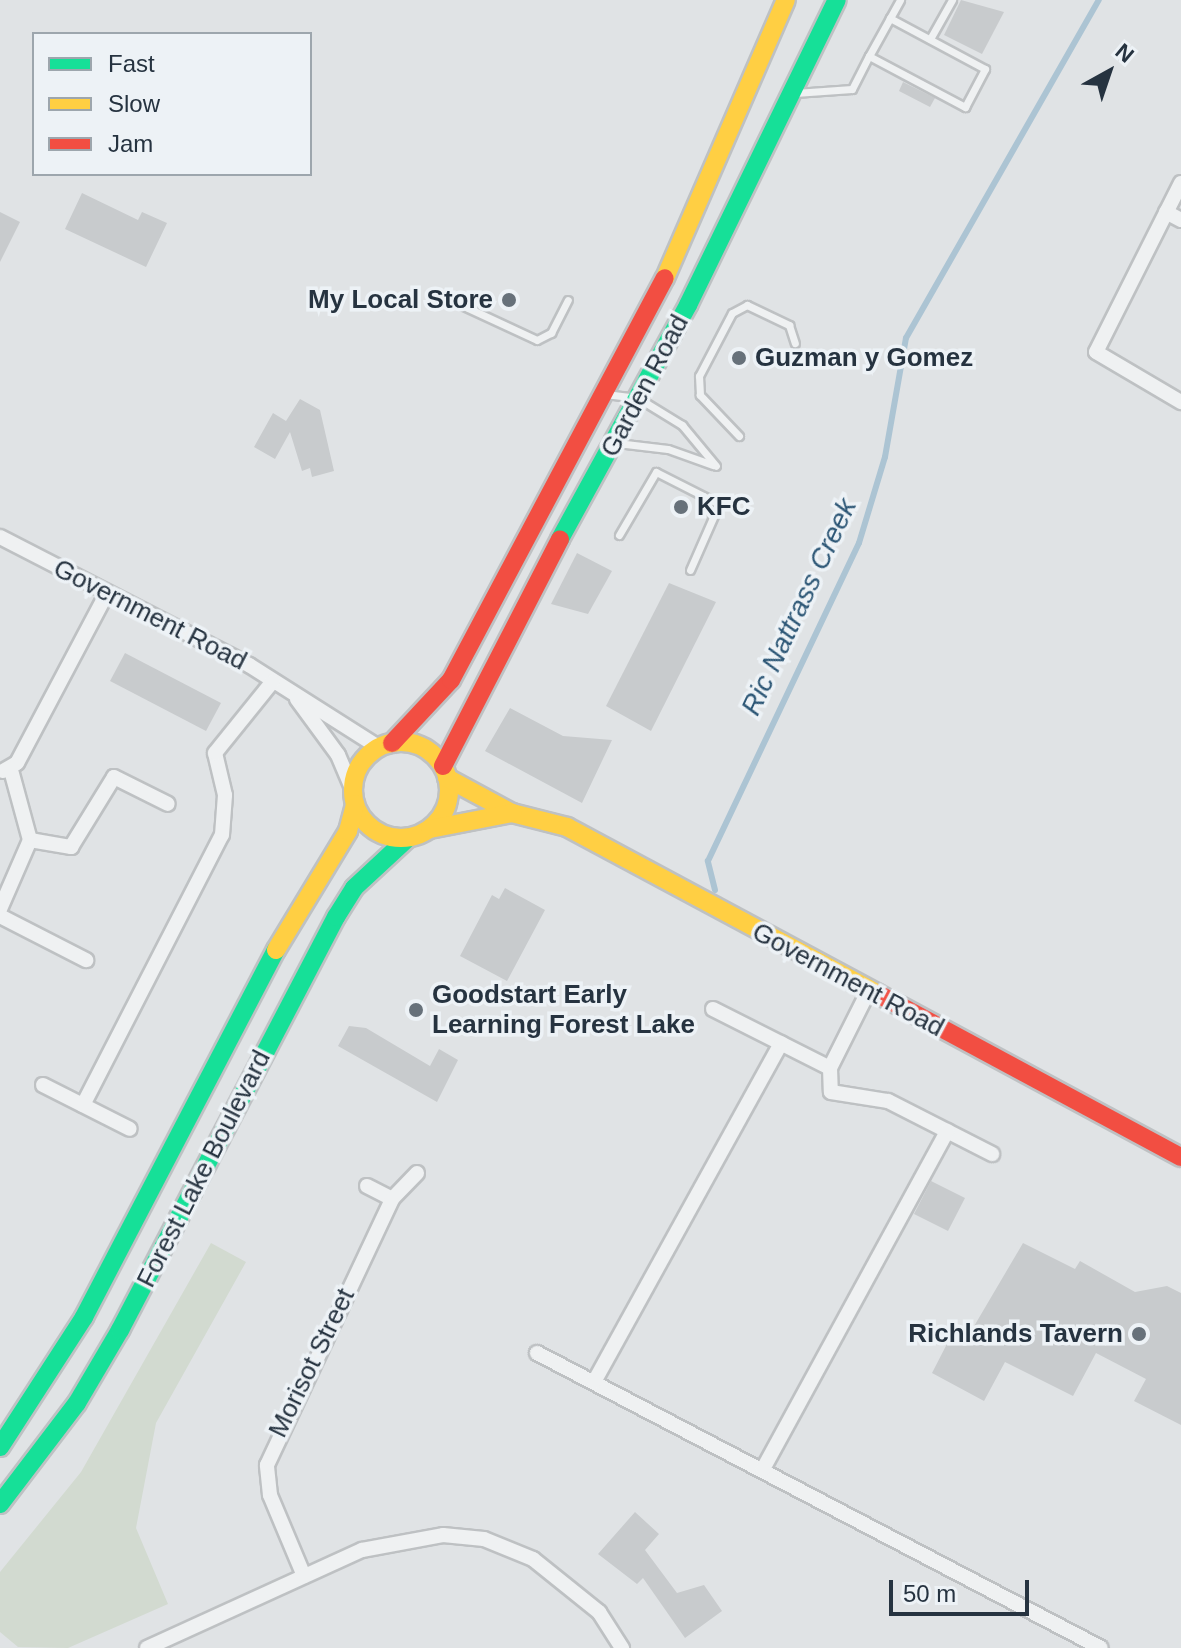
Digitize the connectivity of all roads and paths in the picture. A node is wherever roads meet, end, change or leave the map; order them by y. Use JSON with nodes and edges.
{"nodes":[{"id":1,"x":786,"y":0,"type":"edge"},
{"id":2,"x":837,"y":0,"type":"edge"},
{"id":3,"x":900,"y":0,"type":"edge"},
{"id":4,"x":952,"y":0,"type":"edge"},
{"id":5,"x":890,"y":18,"type":"junction"},
{"id":6,"x":930,"y":39,"type":"junction"},
{"id":7,"x":869,"y":56,"type":"junction"},
{"id":8,"x":791,"y":93,"type":"junction"},
{"id":9,"x":1181,"y":183,"type":"edge"},
{"id":10,"x":1166,"y":212,"type":"junction"},
{"id":11,"x":1181,"y":220,"type":"edge"},
{"id":12,"x":568,"y":300,"type":"dead end"},
{"id":13,"x":455,"y":302,"type":"dead end"},
{"id":14,"x":795,"y":343,"type":"dead end"},
{"id":15,"x":603,"y":394,"type":"junction"},
{"id":16,"x":638,"y":398,"type":"junction"},
{"id":17,"x":1181,"y":402,"type":"edge"},
{"id":18,"x":739,"y":436,"type":"dead end"},
{"id":19,"x":614,"y":443,"type":"junction"},
{"id":20,"x":619,"y":535,"type":"dead end"},
{"id":21,"x":0,"y":537,"type":"edge"},
{"id":22,"x":690,"y":570,"type":"dead end"},
{"id":23,"x":107,"y":593,"type":"junction"},
{"id":24,"x":273,"y":681,"type":"junction"},
{"id":25,"x":297,"y":699,"type":"junction"},
{"id":26,"x":385,"y":745,"type":"junction"},
{"id":27,"x":445,"y":772,"type":"junction"},
{"id":28,"x":354,"y":797,"type":"junction"},
{"id":29,"x":168,"y":804,"type":"dead end"},
{"id":30,"x":512,"y":813,"type":"junction"},
{"id":31,"x":430,"y":829,"type":"junction"},
{"id":32,"x":408,"y":838,"type":"junction"},
{"id":33,"x":30,"y":840,"type":"junction"},
{"id":34,"x":0,"y":909,"type":"edge"},
{"id":35,"x":0,"y":916,"type":"edge"},
{"id":36,"x":86,"y":960,"type":"dead end"},
{"id":37,"x":868,"y":992,"type":"junction"},
{"id":38,"x":713,"y":1009,"type":"dead end"},
{"id":39,"x":781,"y":1043,"type":"junction"},
{"id":40,"x":830,"y":1068,"type":"junction"},
{"id":41,"x":43,"y":1085,"type":"dead end"},
{"id":42,"x":83,"y":1105,"type":"junction"},
{"id":43,"x":130,"y":1129,"type":"dead end"},
{"id":44,"x":947,"y":1131,"type":"junction"},
{"id":45,"x":992,"y":1154,"type":"dead end"},
{"id":46,"x":1181,"y":1157,"type":"edge"},
{"id":47,"x":417,"y":1173,"type":"dead end"},
{"id":48,"x":367,"y":1186,"type":"dead end"},
{"id":49,"x":392,"y":1199,"type":"junction"},
{"id":50,"x":537,"y":1353,"type":"dead end"},
{"id":51,"x":594,"y":1382,"type":"junction"},
{"id":52,"x":0,"y":1447,"type":"edge"},
{"id":53,"x":763,"y":1469,"type":"junction"},
{"id":54,"x":0,"y":1504,"type":"edge"},
{"id":55,"x":304,"y":1576,"type":"junction"},
{"id":56,"x":147,"y":1648,"type":"edge"},
{"id":57,"x":622,"y":1648,"type":"edge"},
{"id":58,"x":1101,"y":1648,"type":"edge"}],
"edges":[{"from":1,"to":15,"type":"main road","name":"Garden Road"},
{"from":2,"to":8,"type":"main road","name":"Garden Road"},
{"from":3,"to":5,"type":"lane"},
{"from":4,"to":6,"type":"lane"},
{"from":5,"to":6,"type":"lane"},
{"from":5,"to":7,"type":"lane"},
{"from":6,"to":7,"type":"lane"},
{"from":7,"to":8,"type":"lane"},
{"from":8,"to":16,"type":"main road","name":"Garden Road"},
{"from":9,"to":10,"type":"street"},
{"from":10,"to":11,"type":"street"},
{"from":10,"to":17,"type":"street"},
{"from":12,"to":13,"type":"lane"},
{"from":14,"to":18,"type":"lane"},
{"from":15,"to":16,"type":"lane"},
{"from":15,"to":26,"type":"main road","name":"Garden Road"},
{"from":16,"to":19,"type":"main road","name":"Garden Road"},
{"from":16,"to":19,"type":"lane"},
{"from":19,"to":27,"type":"main road","name":"Garden Road"},
{"from":20,"to":22,"type":"lane"},
{"from":21,"to":23,"type":"street","name":"Government Road"},
{"from":23,"to":24,"type":"street","name":"Government Road"},
{"from":23,"to":33,"type":"street"},
{"from":24,"to":25,"type":"street","name":"Government Road"},
{"from":24,"to":42,"type":"street"},
{"from":25,"to":26,"type":"street","name":"Government Road"},
{"from":25,"to":28,"type":"street","name":"Government Road"},
{"from":26,"to":27,"type":"main road"},
{"from":26,"to":28,"type":"main road"},
{"from":27,"to":30,"type":"main road","name":"Government Road"},
{"from":27,"to":31,"type":"main road"},
{"from":28,"to":32,"type":"main road"},
{"from":28,"to":52,"type":"main road","name":"Forest Lake Boulevard"},
{"from":29,"to":33,"type":"street"},
{"from":30,"to":31,"type":"main road","name":"Government Road"},
{"from":30,"to":37,"type":"main road","name":"Government Road"},
{"from":31,"to":32,"type":"main road"},
{"from":32,"to":54,"type":"main road","name":"Forest Lake Boulevard"},
{"from":33,"to":34,"type":"street"},
{"from":35,"to":36,"type":"street"},
{"from":37,"to":40,"type":"street"},
{"from":37,"to":46,"type":"main road","name":"Government Road"},
{"from":38,"to":39,"type":"street"},
{"from":39,"to":40,"type":"street"},
{"from":39,"to":51,"type":"street"},
{"from":40,"to":44,"type":"street"},
{"from":41,"to":42,"type":"street"},
{"from":42,"to":43,"type":"street"},
{"from":44,"to":45,"type":"street"},
{"from":44,"to":53,"type":"street"},
{"from":47,"to":49,"type":"street","name":"Morisot Street"},
{"from":48,"to":49,"type":"street"},
{"from":49,"to":55,"type":"street","name":"Morisot Street"},
{"from":50,"to":51,"type":"street"},
{"from":51,"to":53,"type":"street"},
{"from":53,"to":58,"type":"street"},
{"from":55,"to":56,"type":"street"},
{"from":55,"to":57,"type":"street"}]}
